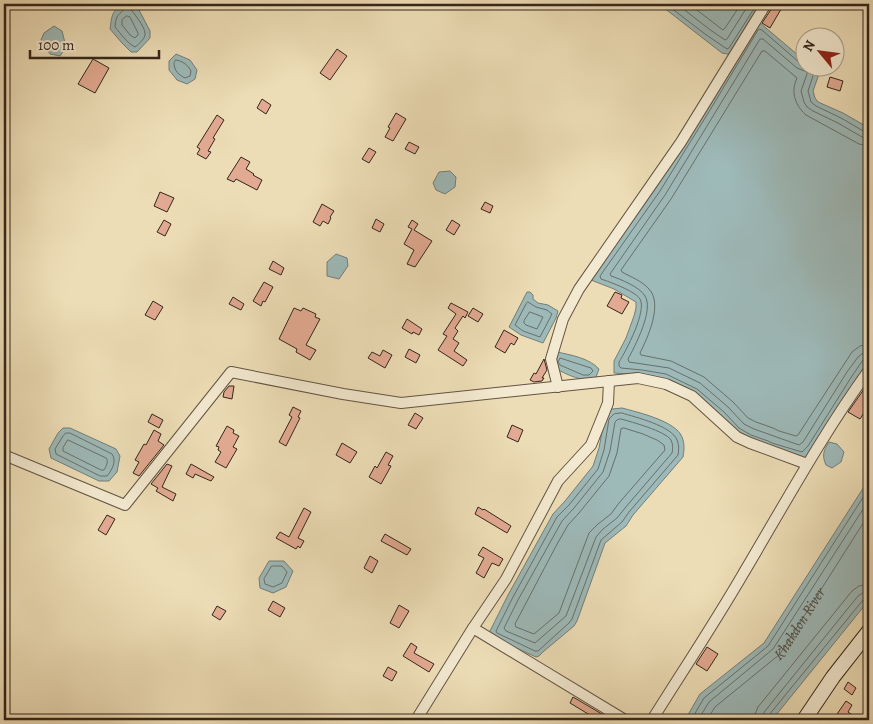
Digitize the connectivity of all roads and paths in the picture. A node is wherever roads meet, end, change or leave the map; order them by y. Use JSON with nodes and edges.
{"nodes":[{"id":1,"x":766,"y":4,"type":"edge"},
{"id":2,"x":869,"y":370,"type":"edge"},
{"id":3,"x":609,"y":381,"type":"junction"},
{"id":4,"x":558,"y":387,"type":"junction"},
{"id":5,"x":4,"y":455,"type":"edge"},
{"id":6,"x":807,"y":464,"type":"junction"},
{"id":7,"x":473,"y":628,"type":"junction"},
{"id":8,"x":869,"y":631,"type":"edge"},
{"id":9,"x":416,"y":720,"type":"edge"},
{"id":10,"x":625,"y":720,"type":"edge"},
{"id":11,"x":652,"y":720,"type":"edge"},
{"id":12,"x":804,"y":720,"type":"edge"}],
"edges":[{"from":1,"to":4,"type":"street"},
{"from":2,"to":6,"type":"street"},
{"from":3,"to":4,"type":"street"},
{"from":3,"to":6,"type":"street"},
{"from":3,"to":7,"type":"street"},
{"from":4,"to":5,"type":"street"},
{"from":6,"to":11,"type":"street"},
{"from":7,"to":9,"type":"street"},
{"from":7,"to":10,"type":"street"},
{"from":8,"to":12,"type":"street"}]}
